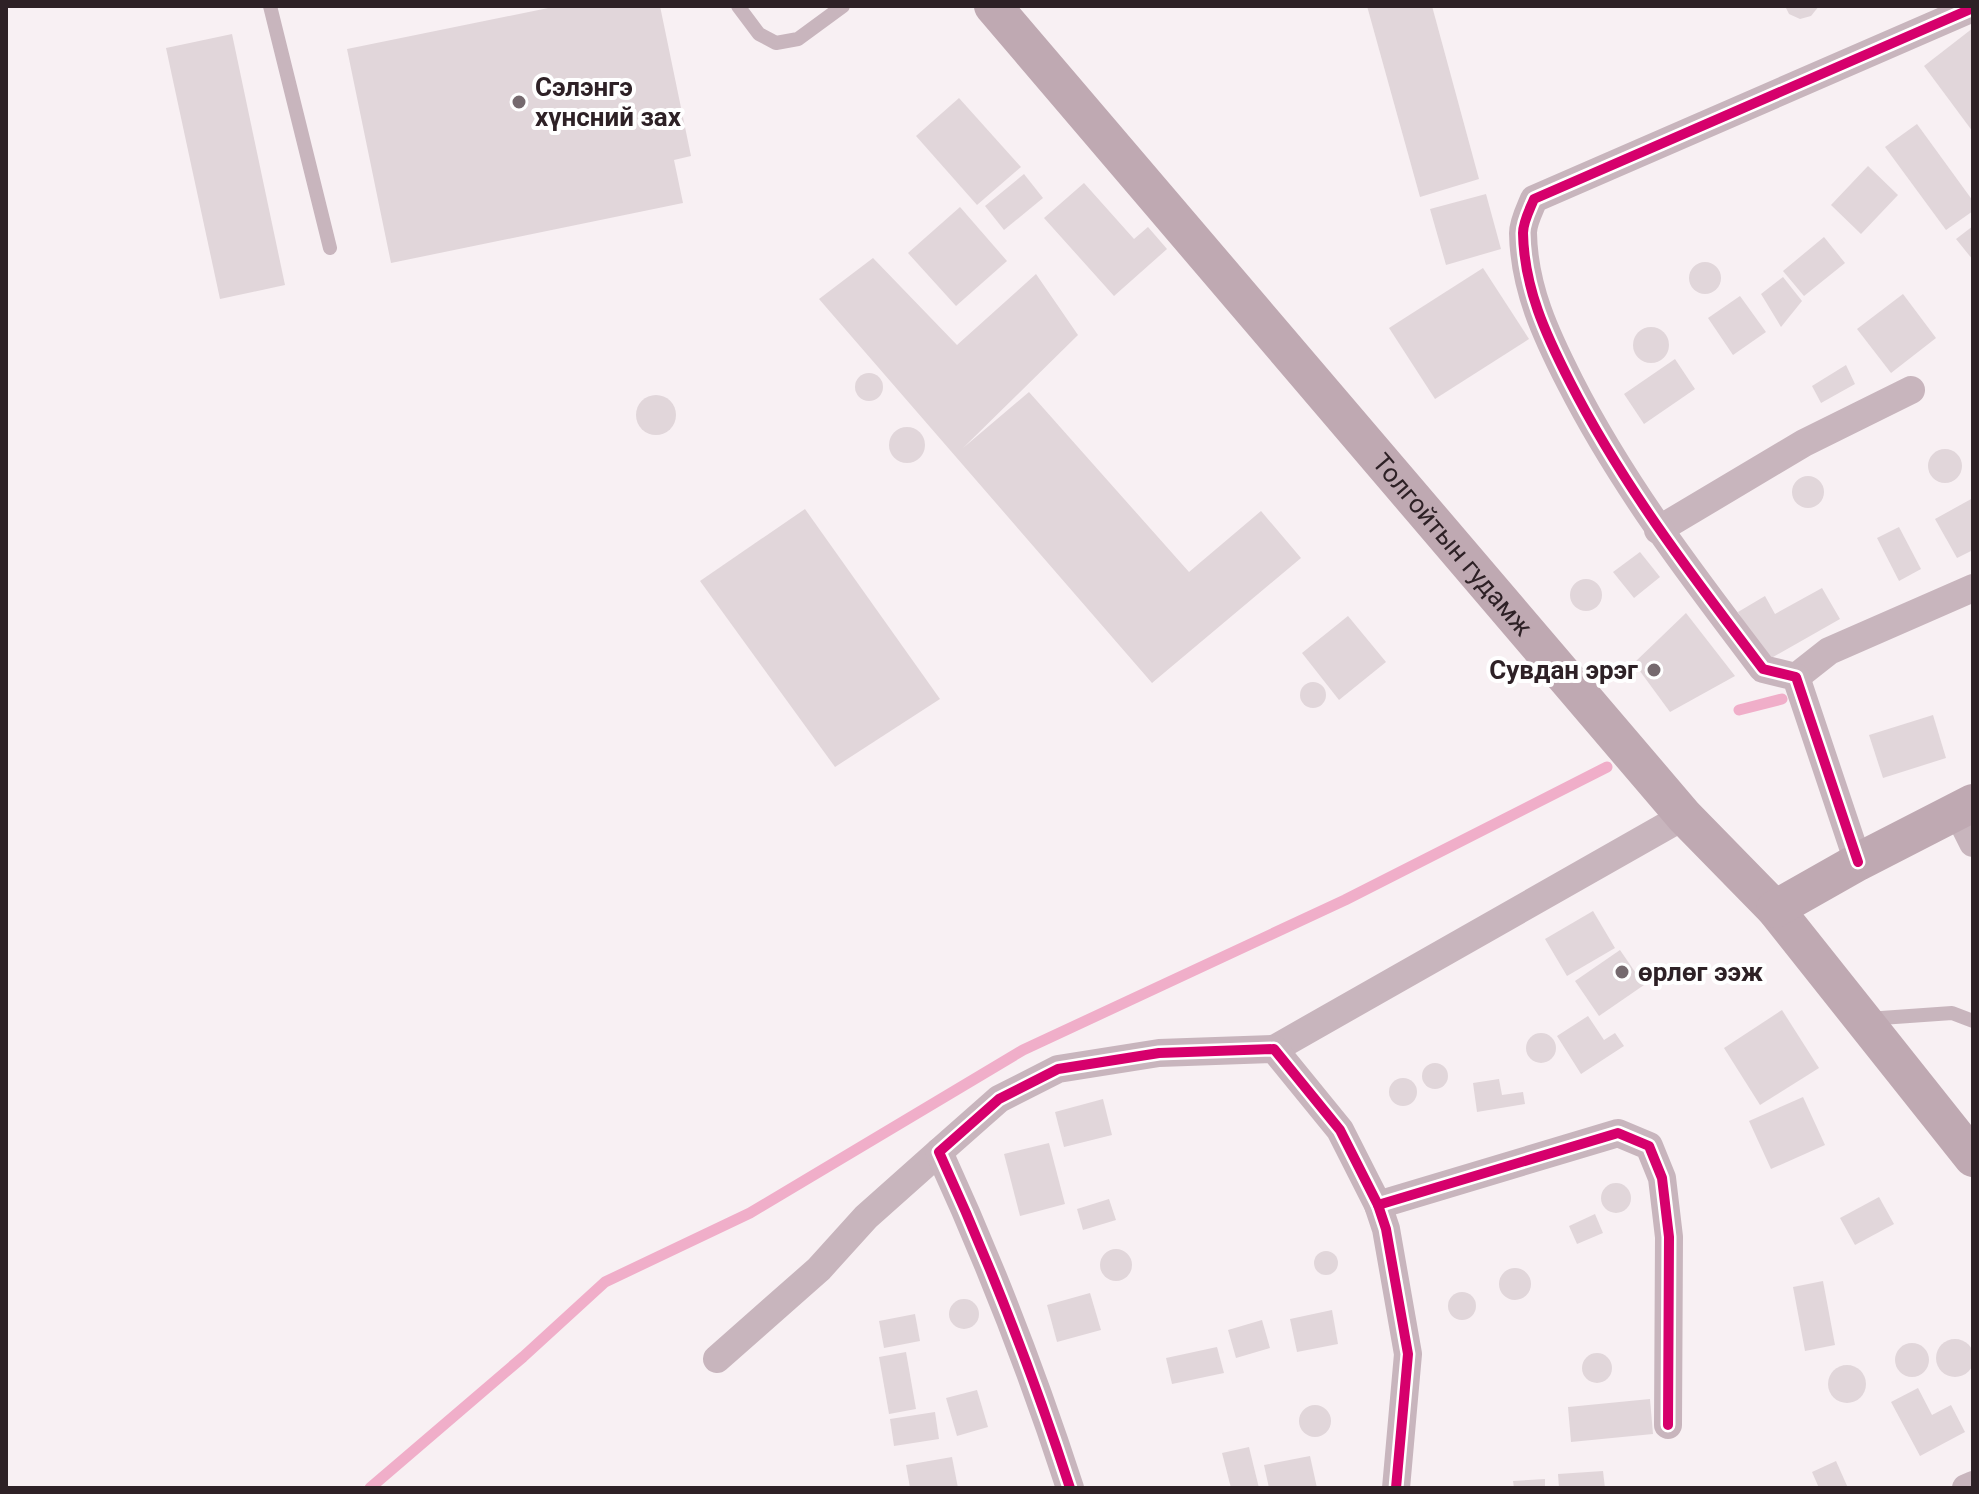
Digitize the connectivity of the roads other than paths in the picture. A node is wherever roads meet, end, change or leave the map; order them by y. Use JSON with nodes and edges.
{"nodes":[{"id":1,"x":270,"y":6,"type":"edge"},
{"id":2,"x":738,"y":6,"type":"edge"},
{"id":3,"x":843,"y":6,"type":"edge"},
{"id":4,"x":993,"y":6,"type":"edge"},
{"id":5,"x":1973,"y":8,"type":"edge"},
{"id":6,"x":330,"y":248,"type":"dead end"},
{"id":7,"x":1911,"y":390,"type":"dead end"},
{"id":8,"x":1658,"y":530,"type":"junction"},
{"id":9,"x":1973,"y":588,"type":"edge"},
{"id":10,"x":1796,"y":677,"type":"junction"},
{"id":11,"x":1684,"y":816,"type":"junction"},
{"id":12,"x":1968,"y":819,"type":"edge"},
{"id":13,"x":1858,"y":862,"type":"junction"},
{"id":14,"x":1775,"y":909,"type":"junction"},
{"id":15,"x":1863,"y":1019,"type":"junction"},
{"id":16,"x":1973,"y":1021,"type":"edge"},
{"id":17,"x":1274,"y":1049,"type":"junction"},
{"id":18,"x":939,"y":1152,"type":"junction"},
{"id":19,"x":1973,"y":1158,"type":"edge"},
{"id":20,"x":1378,"y":1205,"type":"junction"},
{"id":21,"x":717,"y":1359,"type":"dead end"},
{"id":22,"x":1668,"y":1425,"type":"dead end"},
{"id":23,"x":1973,"y":1485,"type":"edge"},
{"id":24,"x":1070,"y":1488,"type":"edge"},
{"id":25,"x":1396,"y":1488,"type":"edge"},
{"id":26,"x":1966,"y":1488,"type":"edge"}],
"edges":[{"from":1,"to":6,"type":"lane"},
{"from":2,"to":3,"type":"lane"},
{"from":4,"to":11,"type":"main road","name":"Толгойтын гудамж"},
{"from":5,"to":8,"type":"street"},
{"from":7,"to":8,"type":"street"},
{"from":8,"to":10,"type":"street"},
{"from":9,"to":10,"type":"street"},
{"from":10,"to":13,"type":"street"},
{"from":11,"to":14,"type":"main road","name":"Толгойтын гудамж"},
{"from":11,"to":17,"type":"street"},
{"from":12,"to":13,"type":"main road"},
{"from":13,"to":14,"type":"main road"},
{"from":14,"to":15,"type":"main road","name":"Толгойтын гудамж"},
{"from":15,"to":16,"type":"lane"},
{"from":15,"to":19,"type":"main road","name":"Толгойтын гудамж"},
{"from":17,"to":18,"type":"street"},
{"from":17,"to":20,"type":"street"},
{"from":18,"to":21,"type":"street"},
{"from":18,"to":24,"type":"street"},
{"from":20,"to":22,"type":"street"},
{"from":20,"to":25,"type":"street"},
{"from":23,"to":26,"type":"street"}]}
